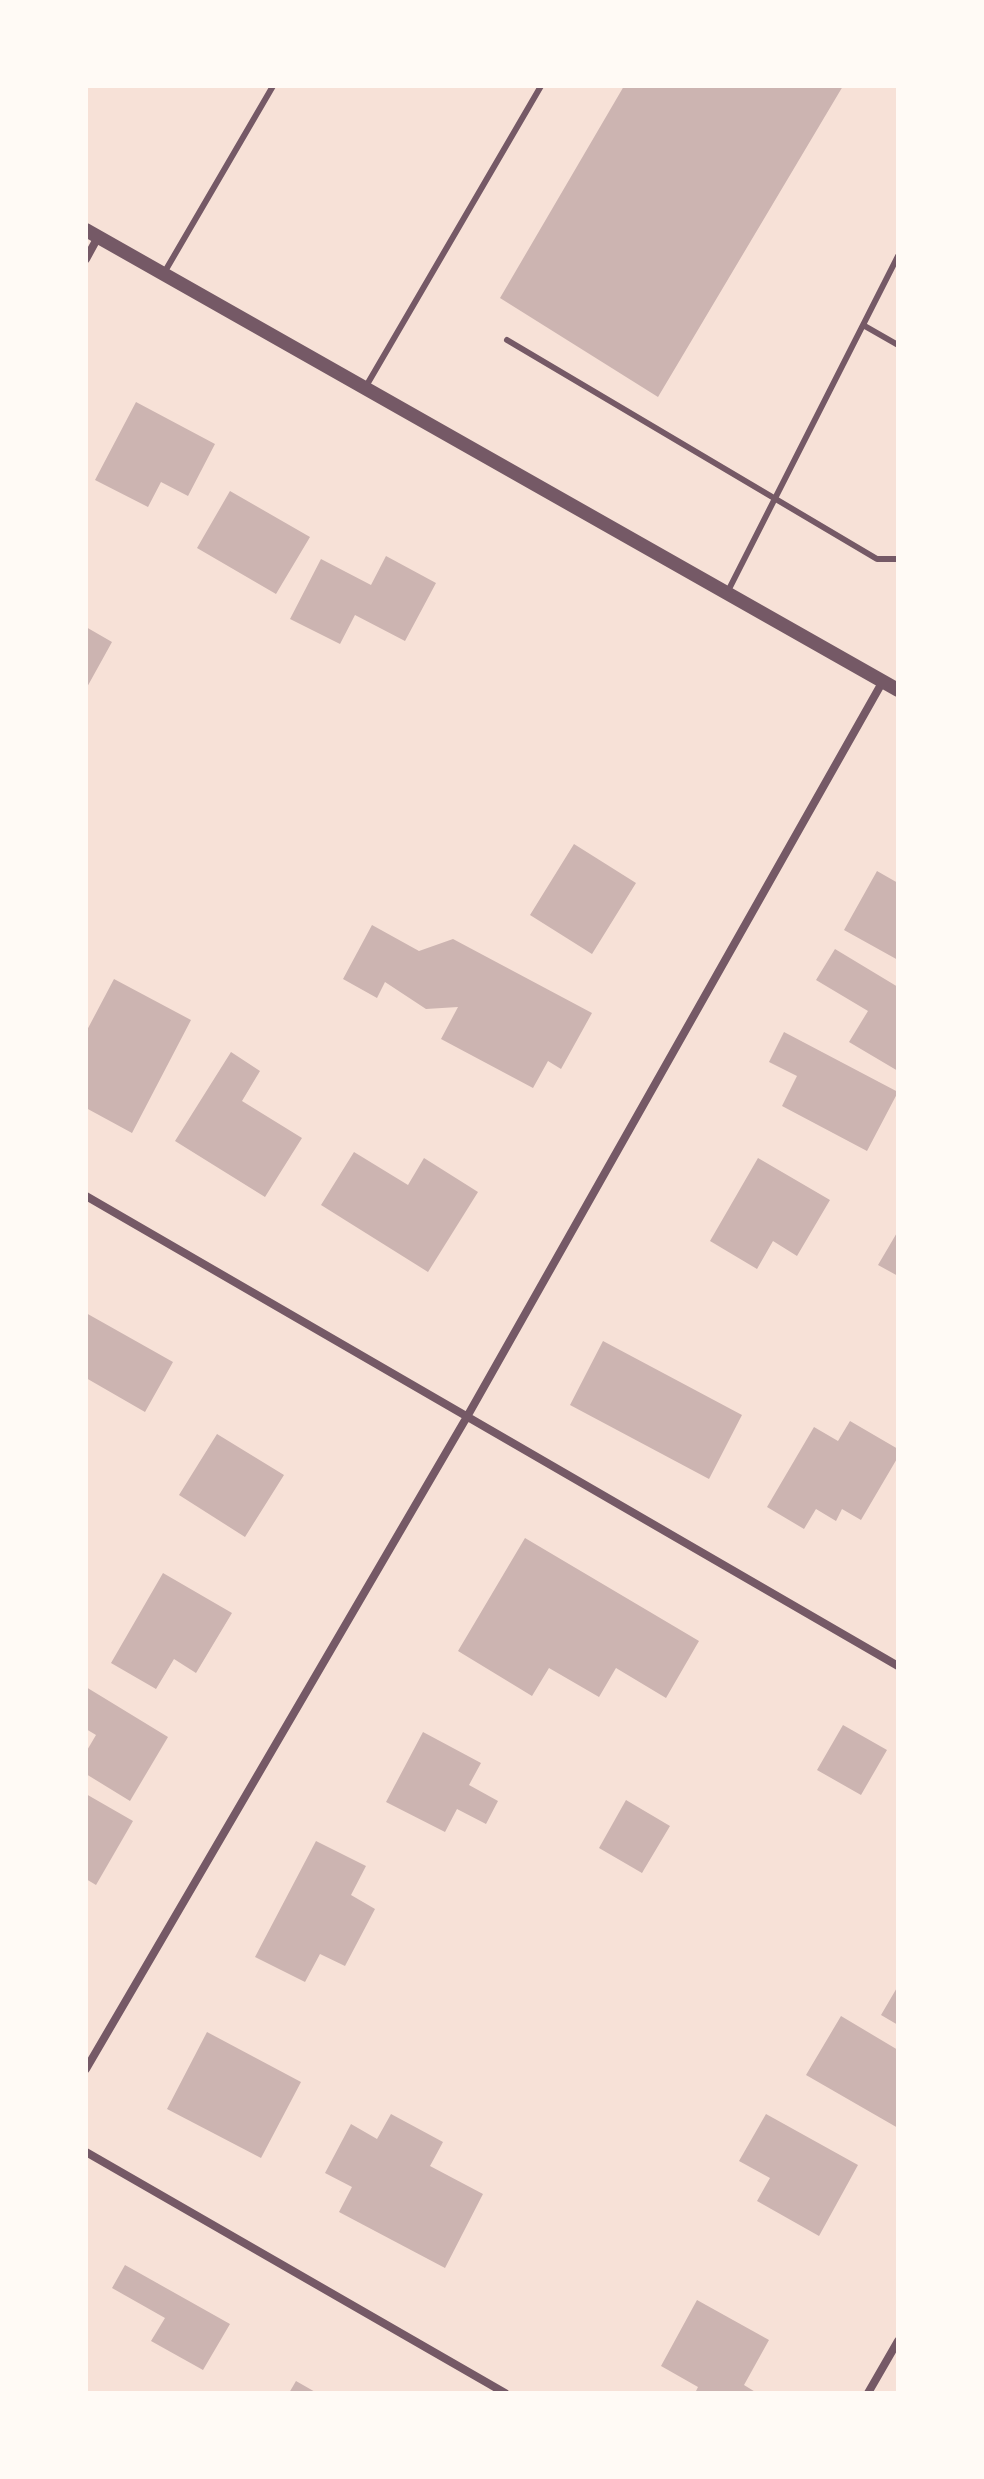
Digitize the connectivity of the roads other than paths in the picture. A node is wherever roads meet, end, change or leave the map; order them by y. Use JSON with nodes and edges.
{"nodes":[{"id":1,"x":273,"y":86,"type":"edge"},
{"id":2,"x":541,"y":86,"type":"edge"},
{"id":3,"x":92,"y":233,"type":"edge"},
{"id":4,"x":898,"y":256,"type":"edge"},
{"id":5,"x":86,"y":259,"type":"edge"},
{"id":6,"x":164,"y":274,"type":"junction"},
{"id":7,"x":863,"y":325,"type":"junction"},
{"id":8,"x":507,"y":340,"type":"dead end"},
{"id":9,"x":898,"y":345,"type":"edge"},
{"id":10,"x":365,"y":388,"type":"junction"},
{"id":11,"x":774,"y":501,"type":"junction"},
{"id":12,"x":898,"y":559,"type":"edge"},
{"id":13,"x":727,"y":593,"type":"junction"},
{"id":14,"x":883,"y":681,"type":"junction"},
{"id":15,"x":898,"y":690,"type":"edge"},
{"id":16,"x":86,"y":1196,"type":"edge"},
{"id":17,"x":468,"y":1415,"type":"junction"},
{"id":18,"x":898,"y":1666,"type":"edge"},
{"id":19,"x":86,"y":2069,"type":"edge"},
{"id":20,"x":86,"y":2152,"type":"edge"},
{"id":21,"x":898,"y":2341,"type":"edge"},
{"id":22,"x":505,"y":2393,"type":"edge"},
{"id":23,"x":868,"y":2393,"type":"edge"}],
"edges":[{"from":1,"to":6,"type":"lane"},
{"from":2,"to":10,"type":"lane"},
{"from":3,"to":5,"type":"street"},
{"from":3,"to":6,"type":"street"},
{"from":4,"to":7,"type":"lane"},
{"from":6,"to":10,"type":"street"},
{"from":7,"to":9,"type":"lane"},
{"from":7,"to":11,"type":"lane"},
{"from":8,"to":11,"type":"lane"},
{"from":10,"to":13,"type":"street"},
{"from":11,"to":12,"type":"lane"},
{"from":11,"to":13,"type":"lane"},
{"from":13,"to":14,"type":"street"},
{"from":14,"to":15,"type":"street"},
{"from":14,"to":17,"type":"street"},
{"from":16,"to":17,"type":"street"},
{"from":17,"to":18,"type":"street"},
{"from":17,"to":19,"type":"street"},
{"from":20,"to":22,"type":"street"},
{"from":21,"to":23,"type":"street"}]}
